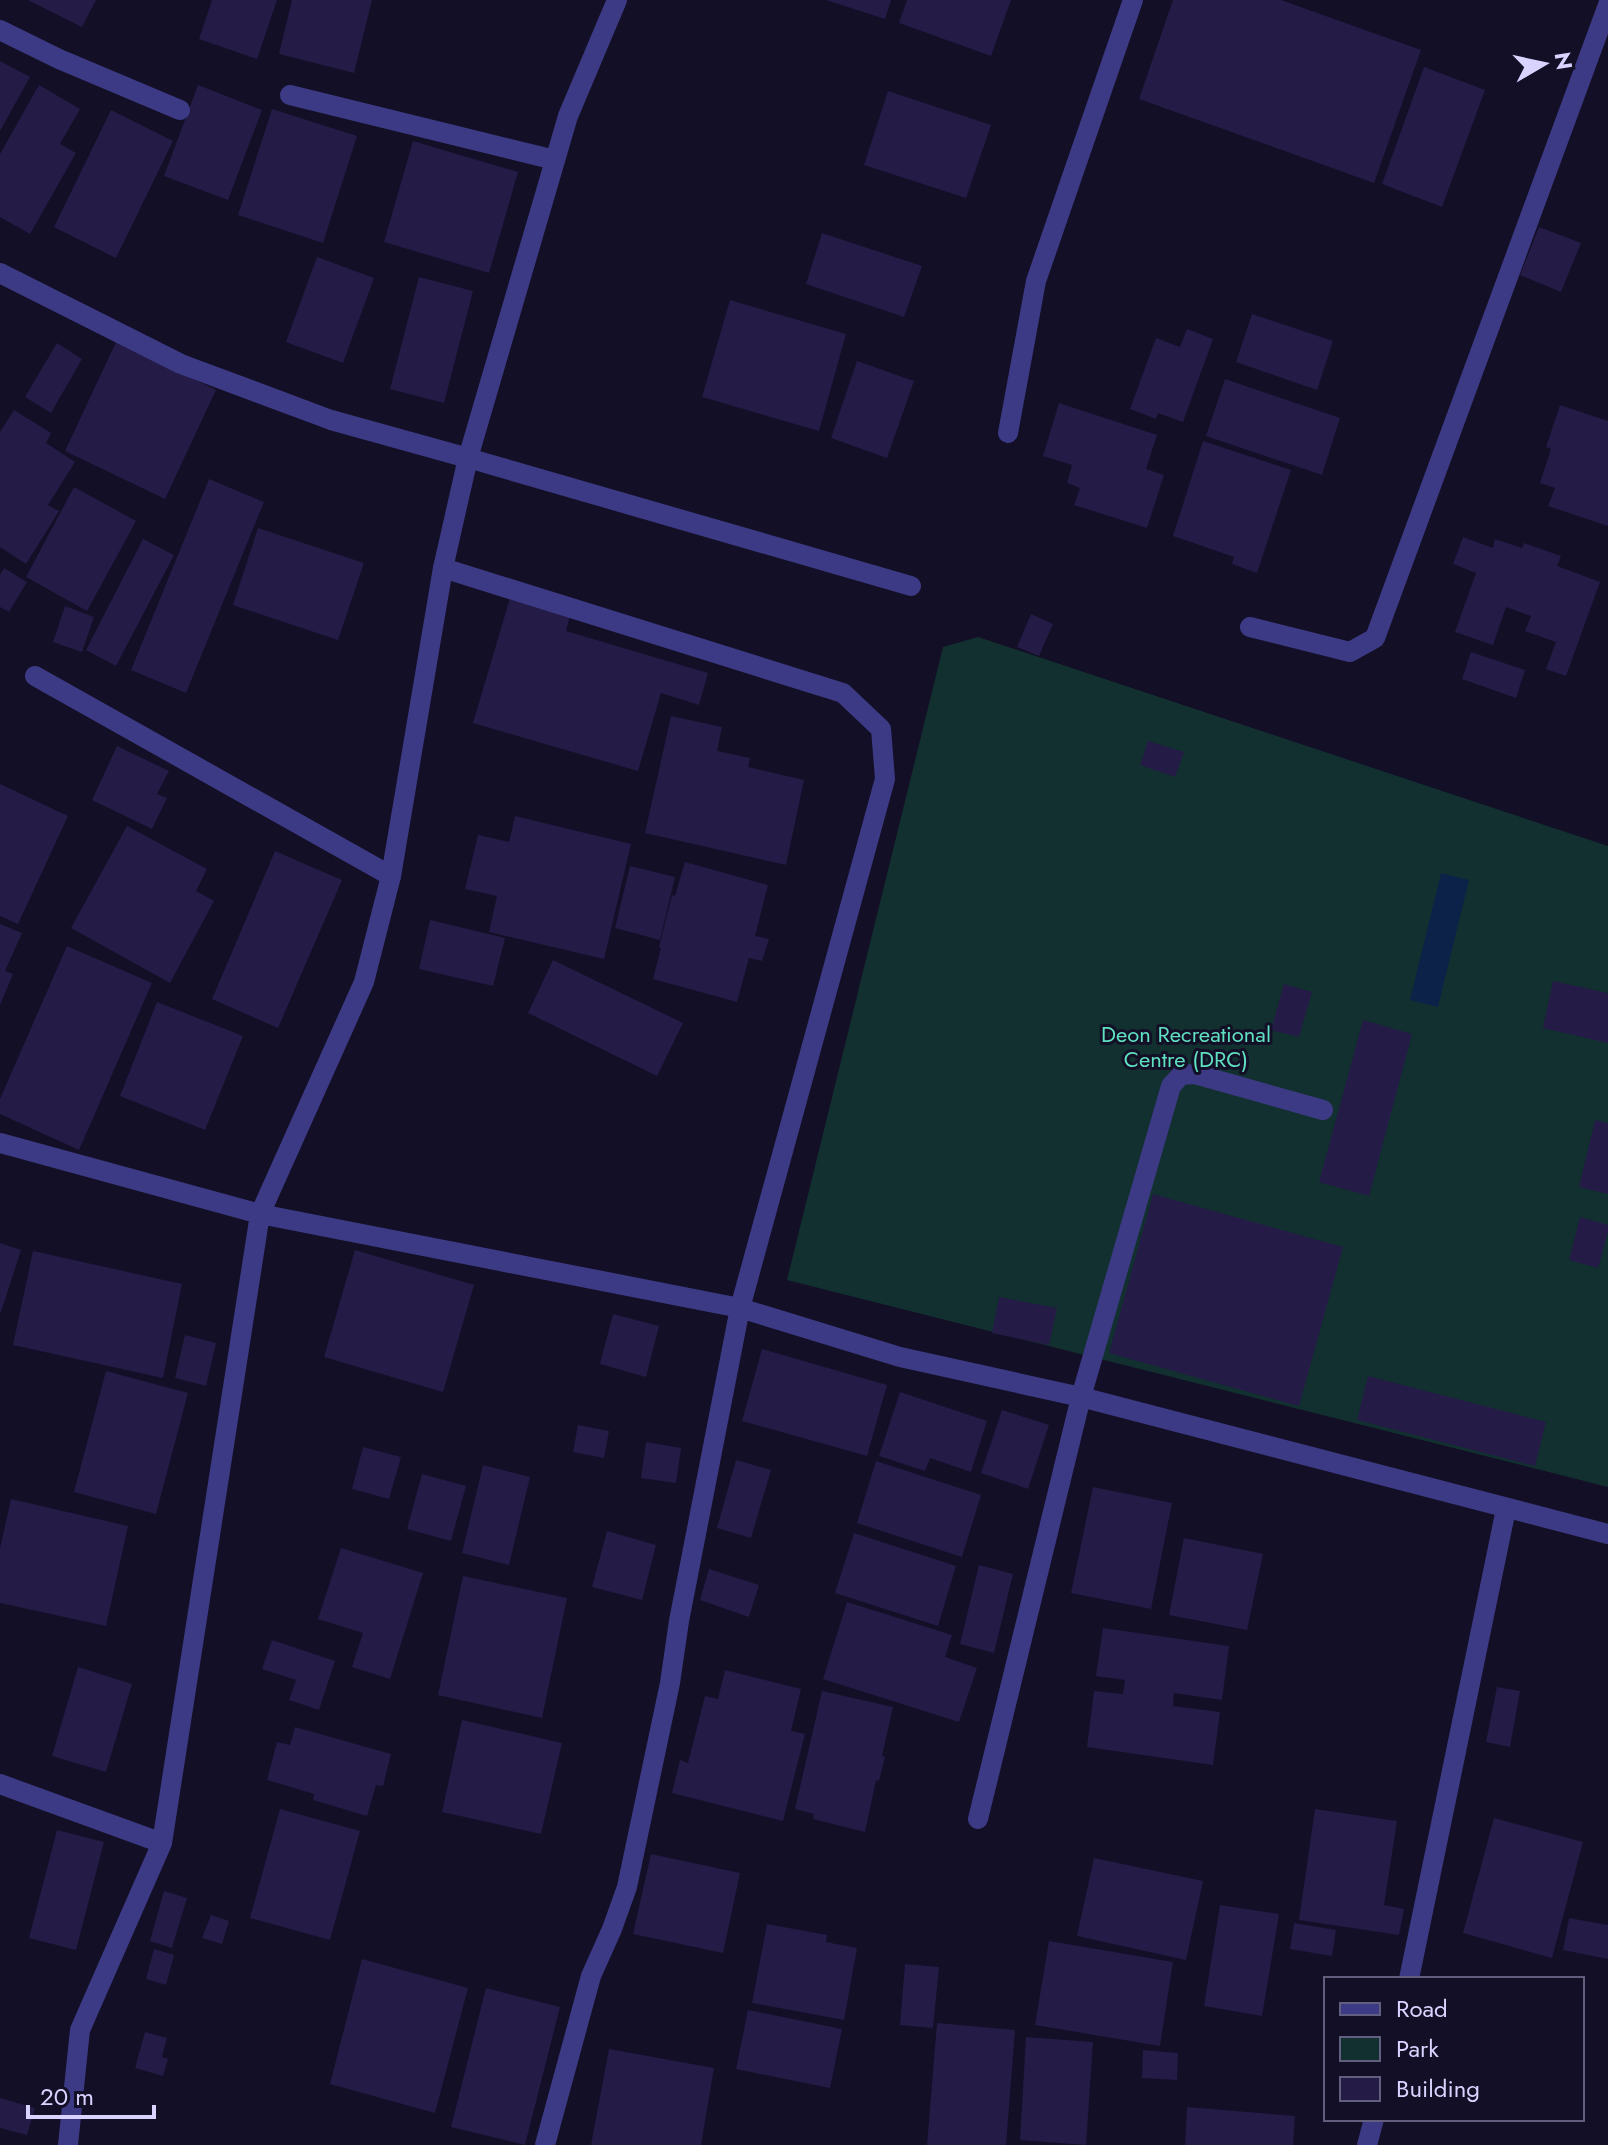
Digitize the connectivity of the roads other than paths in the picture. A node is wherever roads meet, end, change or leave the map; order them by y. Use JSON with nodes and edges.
{"nodes":[{"id":1,"x":617,"y":0,"type":"edge"},
{"id":2,"x":1133,"y":0,"type":"edge"},
{"id":3,"x":1608,"y":5,"type":"edge"},
{"id":4,"x":0,"y":30,"type":"edge"},
{"id":5,"x":290,"y":95,"type":"dead end"},
{"id":6,"x":180,"y":110,"type":"dead end"},
{"id":7,"x":555,"y":160,"type":"junction"},
{"id":8,"x":0,"y":273,"type":"edge"},
{"id":9,"x":1008,"y":433,"type":"dead end"},
{"id":10,"x":468,"y":458,"type":"junction"},
{"id":11,"x":443,"y":568,"type":"junction"},
{"id":12,"x":911,"y":586,"type":"dead end"},
{"id":13,"x":1250,"y":627,"type":"dead end"},
{"id":14,"x":35,"y":676,"type":"dead end"},
{"id":15,"x":391,"y":876,"type":"junction"},
{"id":16,"x":1323,"y":1110,"type":"dead end"},
{"id":17,"x":0,"y":1143,"type":"edge"},
{"id":18,"x":260,"y":1214,"type":"junction"},
{"id":19,"x":740,"y":1308,"type":"junction"},
{"id":20,"x":1081,"y":1397,"type":"junction"},
{"id":21,"x":1506,"y":1509,"type":"junction"},
{"id":22,"x":1608,"y":1534,"type":"edge"},
{"id":23,"x":0,"y":1784,"type":"edge"},
{"id":24,"x":978,"y":1819,"type":"dead end"},
{"id":25,"x":162,"y":1843,"type":"junction"},
{"id":26,"x":1409,"y":1977,"type":"edge"},
{"id":27,"x":1373,"y":2121,"type":"edge"},
{"id":28,"x":68,"y":2145,"type":"edge"},
{"id":29,"x":545,"y":2145,"type":"edge"},
{"id":30,"x":1367,"y":2145,"type":"edge"}],
"edges":[{"from":1,"to":7,"type":"street"},
{"from":2,"to":9,"type":"street"},
{"from":3,"to":13,"type":"street"},
{"from":4,"to":6,"type":"street"},
{"from":5,"to":7,"type":"street"},
{"from":7,"to":10,"type":"street"},
{"from":8,"to":10,"type":"street"},
{"from":10,"to":11,"type":"street"},
{"from":10,"to":12,"type":"street"},
{"from":11,"to":15,"type":"street"},
{"from":11,"to":19,"type":"street"},
{"from":14,"to":15,"type":"street"},
{"from":15,"to":18,"type":"street"},
{"from":16,"to":20,"type":"street"},
{"from":17,"to":18,"type":"street"},
{"from":18,"to":19,"type":"street"},
{"from":18,"to":25,"type":"street"},
{"from":19,"to":20,"type":"street"},
{"from":19,"to":29,"type":"street"},
{"from":20,"to":21,"type":"street"},
{"from":20,"to":24,"type":"street"},
{"from":21,"to":22,"type":"street"},
{"from":21,"to":26,"type":"street"},
{"from":23,"to":25,"type":"street"},
{"from":25,"to":28,"type":"street"},
{"from":27,"to":30,"type":"street"}]}
